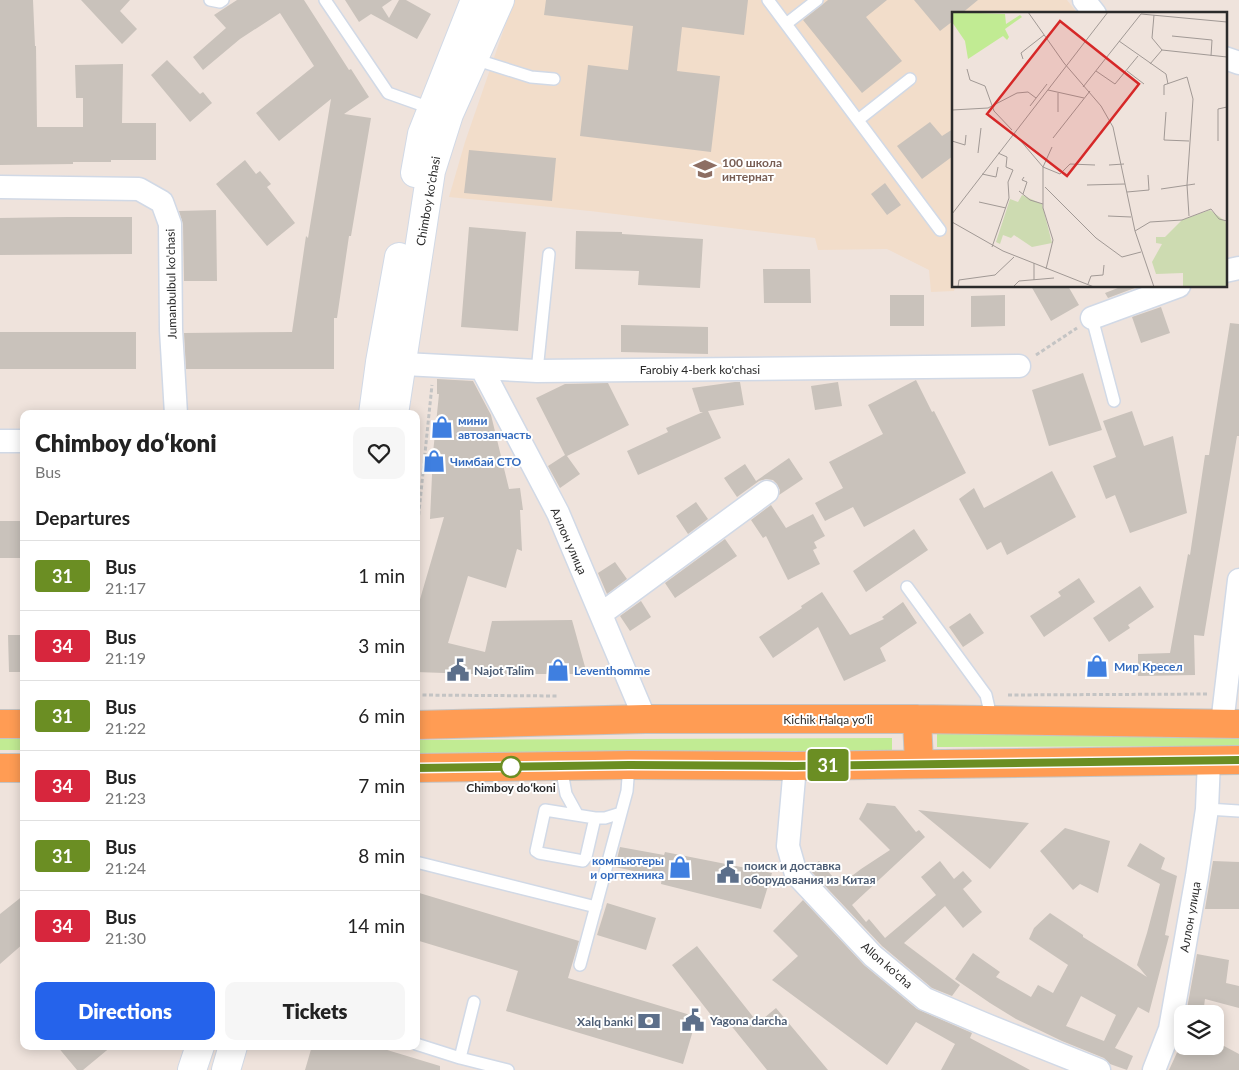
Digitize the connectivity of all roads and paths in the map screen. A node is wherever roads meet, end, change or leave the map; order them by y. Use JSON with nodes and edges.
{"nodes":[{"id":1,"x":210,"y":0,"type":"edge"},
{"id":2,"x":223,"y":0,"type":"edge"},
{"id":3,"x":325,"y":0,"type":"edge"},
{"id":4,"x":474,"y":0,"type":"edge"},
{"id":5,"x":500,"y":0,"type":"edge"},
{"id":6,"x":768,"y":0,"type":"edge"},
{"id":7,"x":817,"y":0,"type":"edge"},
{"id":8,"x":1084,"y":0,"type":"edge"},
{"id":9,"x":1093,"y":12,"type":"edge"},
{"id":10,"x":786,"y":24,"type":"junction"},
{"id":11,"x":1226,"y":58,"type":"edge"},
{"id":12,"x":474,"y":59,"type":"junction"},
{"id":13,"x":1239,"y":63,"type":"edge"},
{"id":14,"x":554,"y":79,"type":"dead end"},
{"id":15,"x":910,"y":79,"type":"dead end"},
{"id":16,"x":441,"y":111,"type":"junction"},
{"id":17,"x":858,"y":120,"type":"junction"},
{"id":18,"x":0,"y":187,"type":"edge"},
{"id":19,"x":940,"y":230,"type":"dead end"},
{"id":20,"x":549,"y":254,"type":"dead end"},
{"id":21,"x":1239,"y":268,"type":"edge"},
{"id":22,"x":1226,"y":271,"type":"edge"},
{"id":23,"x":1174,"y":288,"type":"edge"},
{"id":24,"x":1092,"y":318,"type":"junction"},
{"id":25,"x":391,"y":363,"type":"junction"},
{"id":26,"x":434,"y":366,"type":"junction"},
{"id":27,"x":1019,"y":366,"type":"joint"},
{"id":28,"x":482,"y":369,"type":"junction"},
{"id":29,"x":537,"y":371,"type":"junction"},
{"id":30,"x":1114,"y":401,"type":"dead end"},
{"id":31,"x":176,"y":410,"type":"edge"},
{"id":32,"x":374,"y":410,"type":"edge"},
{"id":33,"x":394,"y":410,"type":"edge"},
{"id":34,"x":0,"y":441,"type":"edge"},
{"id":35,"x":20,"y":441,"type":"edge"},
{"id":36,"x":766,"y":492,"type":"dead end"},
{"id":37,"x":420,"y":502,"type":"edge"},
{"id":38,"x":1239,"y":580,"type":"edge"},
{"id":39,"x":907,"y":587,"type":"dead end"},
{"id":40,"x":601,"y":614,"type":"junction"},
{"id":41,"x":645,"y":719,"type":"junction"},
{"id":42,"x":917,"y":719,"type":"junction"},
{"id":43,"x":992,"y":721,"type":"junction"},
{"id":44,"x":0,"y":724,"type":"edge"},
{"id":45,"x":20,"y":724,"type":"edge"},
{"id":46,"x":420,"y":724,"type":"edge"},
{"id":47,"x":1231,"y":724,"type":"edge"},
{"id":48,"x":1209,"y":760,"type":"junction"},
{"id":49,"x":1239,"y":760,"type":"edge"},
{"id":50,"x":919,"y":763,"type":"junction"},
{"id":51,"x":629,"y":765,"type":"junction"},
{"id":52,"x":561,"y":766,"type":"junction"},
{"id":53,"x":795,"y":766,"type":"junction"},
{"id":54,"x":420,"y":768,"type":"edge"},
{"id":55,"x":1207,"y":809,"type":"junction"},
{"id":56,"x":1239,"y":811,"type":"edge"},
{"id":57,"x":621,"y":813,"type":"junction"},
{"id":58,"x":577,"y":814,"type":"junction"},
{"id":59,"x":595,"y":818,"type":"junction"},
{"id":60,"x":420,"y":863,"type":"edge"},
{"id":61,"x":596,"y":907,"type":"junction"},
{"id":62,"x":580,"y":965,"type":"dead end"},
{"id":63,"x":474,"y":1002,"type":"dead end"},
{"id":64,"x":420,"y":1045,"type":"edge"},
{"id":65,"x":199,"y":1050,"type":"edge"},
{"id":66,"x":233,"y":1050,"type":"edge"},
{"id":67,"x":460,"y":1058,"type":"junction"},
{"id":68,"x":192,"y":1070,"type":"edge"},
{"id":69,"x":226,"y":1070,"type":"edge"},
{"id":70,"x":508,"y":1070,"type":"edge"},
{"id":71,"x":1099,"y":1070,"type":"edge"},
{"id":72,"x":1154,"y":1070,"type":"edge"}],
"edges":[{"from":1,"to":2,"type":"lane"},
{"from":3,"to":16,"type":"lane"},
{"from":4,"to":16,"type":"main road","name":"Chimboy ko'chasi"},
{"from":5,"to":12,"type":"main road","name":"Chimboy ko'chasi"},
{"from":6,"to":10,"type":"lane"},
{"from":7,"to":10,"type":"lane"},
{"from":8,"to":9,"type":"street"},
{"from":10,"to":17,"type":"lane"},
{"from":11,"to":13,"type":"street"},
{"from":12,"to":14,"type":"lane"},
{"from":12,"to":16,"type":"main road","name":"Chimboy ko'chasi"},
{"from":15,"to":17,"type":"lane"},
{"from":16,"to":25,"type":"main road","name":"Chimboy ko'chasi"},
{"from":17,"to":19,"type":"lane"},
{"from":18,"to":31,"type":"street","name":"Jumanbulbul ko'chasi"},
{"from":20,"to":29,"type":"lane"},
{"from":21,"to":22,"type":"street"},
{"from":23,"to":24,"type":"street"},
{"from":24,"to":27,"type":"path"},
{"from":24,"to":30,"type":"lane"},
{"from":25,"to":26,"type":"street","name":"Farobiy 4-berk ko'chasi"},
{"from":25,"to":32,"type":"main road","name":"Chimboy ko'chasi"},
{"from":25,"to":33,"type":"main road","name":"Chimboy ko'chasi"},
{"from":26,"to":28,"type":"street","name":"Farobiy 4-berk ko'chasi"},
{"from":26,"to":37,"type":"path"},
{"from":27,"to":29,"type":"street","name":"Farobiy 4-berk ko'chasi"},
{"from":28,"to":29,"type":"street","name":"Farobiy 4-berk ko'chasi"},
{"from":28,"to":40,"type":"street","name":"Аллон улица"},
{"from":34,"to":35,"type":"street"},
{"from":36,"to":40,"type":"street"},
{"from":38,"to":47,"type":"street"},
{"from":39,"to":43,"type":"lane"},
{"from":40,"to":41,"type":"street","name":"Аллон улица"},
{"from":41,"to":42,"type":"highway","name":"Kichik Halqa yo'li"},
{"from":41,"to":46,"type":"highway","name":"Kichik Halqa yo'li"},
{"from":42,"to":43,"type":"highway","name":"Kichik Halqa yo'li"},
{"from":42,"to":50,"type":"highway"},
{"from":43,"to":47,"type":"highway","name":"Kichik Halqa yo'li"},
{"from":44,"to":45,"type":"highway"},
{"from":48,"to":49,"type":"highway"},
{"from":48,"to":50,"type":"highway"},
{"from":48,"to":55,"type":"street","name":"Аллон улица"},
{"from":50,"to":53,"type":"highway"},
{"from":51,"to":52,"type":"highway"},
{"from":51,"to":53,"type":"highway"},
{"from":51,"to":57,"type":"lane"},
{"from":52,"to":54,"type":"highway"},
{"from":52,"to":58,"type":"lane"},
{"from":53,"to":71,"type":"street","name":"Allon ko'cha"},
{"from":55,"to":56,"type":"lane"},
{"from":55,"to":72,"type":"street","name":"Аллон улица"},
{"from":57,"to":59,"type":"lane"},
{"from":57,"to":61,"type":"lane"},
{"from":58,"to":59,"type":"lane"},
{"from":58,"to":59,"type":"lane"},
{"from":60,"to":61,"type":"lane"},
{"from":61,"to":62,"type":"lane"},
{"from":63,"to":67,"type":"lane"},
{"from":64,"to":67,"type":"lane"},
{"from":65,"to":68,"type":"main road"},
{"from":66,"to":69,"type":"main road"},
{"from":67,"to":70,"type":"lane"}]}
